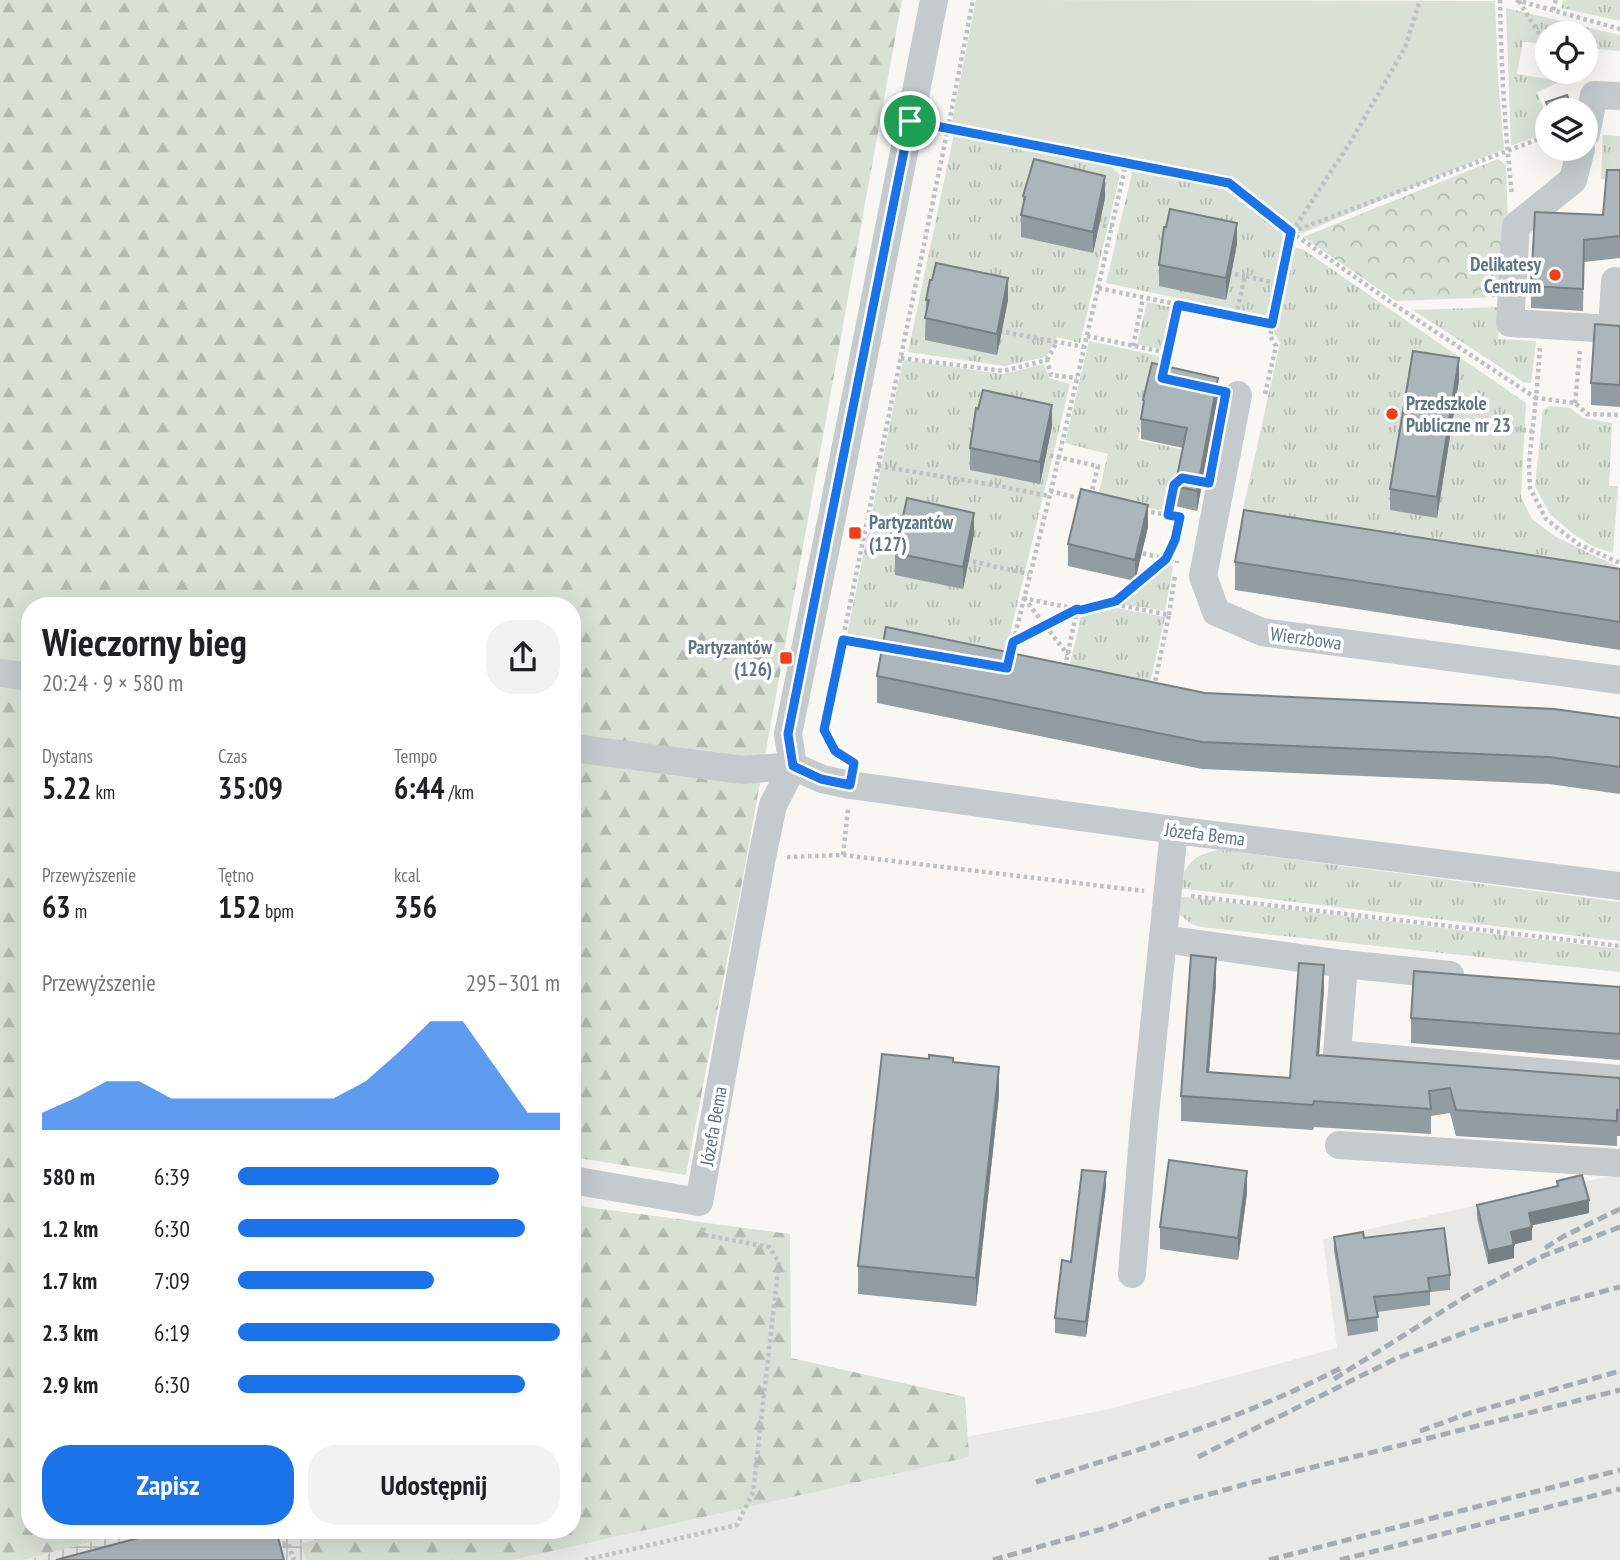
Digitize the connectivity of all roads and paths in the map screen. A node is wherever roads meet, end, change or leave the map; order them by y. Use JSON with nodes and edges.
{"nodes":[{"id":1,"x":933,"y":0,"type":"edge"},
{"id":2,"x":972,"y":0,"type":"edge"},
{"id":3,"x":1420,"y":0,"type":"edge"},
{"id":4,"x":1500,"y":0,"type":"edge"},
{"id":5,"x":1518,"y":0,"type":"edge"},
{"id":6,"x":1556,"y":0,"type":"edge"},
{"id":7,"x":1553,"y":10,"type":"junction"},
{"id":8,"x":1535,"y":28,"type":"edge"},
{"id":9,"x":1620,"y":29,"type":"edge"},
{"id":10,"x":1620,"y":96,"type":"edge"},
{"id":11,"x":1593,"y":98,"type":"edge"},
{"id":12,"x":910,"y":121,"type":"junction"},
{"id":13,"x":948,"y":128,"type":"junction"},
{"id":14,"x":1535,"y":141,"type":"edge"},
{"id":15,"x":1507,"y":152,"type":"junction"},
{"id":16,"x":1578,"y":161,"type":"edge"},
{"id":17,"x":1126,"y":163,"type":"junction"},
{"id":18,"x":1093,"y":223,"type":"edge"},
{"id":19,"x":1516,"y":226,"type":"junction"},
{"id":20,"x":1112,"y":228,"type":"junction"},
{"id":21,"x":1291,"y":232,"type":"junction"},
{"id":22,"x":1225,"y":272,"type":"edge"},
{"id":23,"x":1245,"y":276,"type":"junction"},
{"id":24,"x":1615,"y":281,"type":"dead end"},
{"id":25,"x":1280,"y":284,"type":"junction"},
{"id":26,"x":1098,"y":288,"type":"junction"},
{"id":27,"x":1143,"y":298,"type":"junction"},
{"id":28,"x":1178,"y":305,"type":"junction"},
{"id":29,"x":1236,"y":316,"type":"junction"},
{"id":30,"x":1272,"y":324,"type":"junction"},
{"id":31,"x":1542,"y":325,"type":"junction"},
{"id":32,"x":1583,"y":327,"type":"junction"},
{"id":33,"x":992,"y":329,"type":"edge"},
{"id":34,"x":1087,"y":336,"type":"junction"},
{"id":35,"x":1057,"y":342,"type":"junction"},
{"id":36,"x":1133,"y":346,"type":"junction"},
{"id":37,"x":1084,"y":348,"type":"junction"},
{"id":38,"x":1168,"y":353,"type":"junction"},
{"id":39,"x":901,"y":358,"type":"junction"},
{"id":40,"x":1047,"y":360,"type":"junction"},
{"id":41,"x":1077,"y":378,"type":"junction"},
{"id":42,"x":1162,"y":378,"type":"edge"},
{"id":43,"x":1251,"y":396,"type":"joint"},
{"id":44,"x":1536,"y":398,"type":"junction"},
{"id":45,"x":1575,"y":402,"type":"junction"},
{"id":46,"x":1620,"y":415,"type":"edge"},
{"id":47,"x":1453,"y":421,"type":"edge"},
{"id":48,"x":1532,"y":431,"type":"junction"},
{"id":49,"x":1039,"y":453,"type":"edge"},
{"id":50,"x":1058,"y":457,"type":"junction"},
{"id":51,"x":877,"y":466,"type":"junction"},
{"id":52,"x":1182,"y":478,"type":"edge"},
{"id":53,"x":1050,"y":494,"type":"junction"},
{"id":54,"x":1141,"y":510,"type":"edge"},
{"id":55,"x":1168,"y":515,"type":"junction"},
{"id":56,"x":1135,"y":551,"type":"edge"},
{"id":57,"x":962,"y":559,"type":"edge"},
{"id":58,"x":1166,"y":559,"type":"junction"},
{"id":59,"x":1620,"y":563,"type":"edge"},
{"id":60,"x":1029,"y":574,"type":"junction"},
{"id":61,"x":1023,"y":598,"type":"junction"},
{"id":62,"x":1108,"y":603,"type":"junction"},
{"id":63,"x":1077,"y":609,"type":"junction"},
{"id":64,"x":1169,"y":615,"type":"junction"},
{"id":65,"x":1045,"y":626,"type":"junction"},
{"id":66,"x":843,"y":640,"type":"junction"},
{"id":67,"x":1013,"y":642,"type":"junction"},
{"id":68,"x":898,"y":649,"type":"edge"},
{"id":69,"x":1010,"y":655,"type":"edge"},
{"id":70,"x":1068,"y":655,"type":"junction"},
{"id":71,"x":1065,"y":667,"type":"edge"},
{"id":72,"x":0,"y":673,"type":"edge"},
{"id":73,"x":21,"y":676,"type":"edge"},
{"id":74,"x":1620,"y":680,"type":"edge"},
{"id":75,"x":1151,"y":698,"type":"edge"},
{"id":76,"x":581,"y":749,"type":"edge"},
{"id":77,"x":793,"y":766,"type":"junction"},
{"id":78,"x":850,"y":785,"type":"junction"},
{"id":79,"x":1174,"y":830,"type":"junction"},
{"id":80,"x":844,"y":855,"type":"dead end"},
{"id":81,"x":1620,"y":886,"type":"edge"},
{"id":82,"x":1163,"y":939,"type":"junction"},
{"id":83,"x":1344,"y":964,"type":"junction"},
{"id":84,"x":1482,"y":978,"type":"edge"},
{"id":85,"x":1620,"y":1079,"type":"edge"},
{"id":86,"x":1339,"y":1145,"type":"dead end"},
{"id":87,"x":1620,"y":1163,"type":"edge"},
{"id":88,"x":581,"y":1182,"type":"edge"},
{"id":89,"x":699,"y":1202,"type":"junction"},
{"id":90,"x":1132,"y":1274,"type":"dead end"},
{"id":91,"x":264,"y":1550,"type":"edge"},
{"id":92,"x":294,"y":1560,"type":"edge"},
{"id":93,"x":585,"y":1560,"type":"edge"}],
"edges":[{"from":1,"to":12,"type":"street"},
{"from":2,"to":13,"type":"path"},
{"from":3,"to":21,"type":"path"},
{"from":4,"to":15,"type":"path"},
{"from":5,"to":7,"type":"path"},
{"from":5,"to":8,"type":"path"},
{"from":6,"to":7,"type":"path"},
{"from":7,"to":9,"type":"path"},
{"from":10,"to":11,"type":"street"},
{"from":12,"to":13,"type":"path"},
{"from":12,"to":77,"type":"street"},
{"from":13,"to":17,"type":"path"},
{"from":13,"to":39,"type":"path"},
{"from":14,"to":15,"type":"path"},
{"from":15,"to":19,"type":"path"},
{"from":15,"to":21,"type":"path"},
{"from":16,"to":19,"type":"street"},
{"from":17,"to":20,"type":"path"},
{"from":17,"to":21,"type":"path"},
{"from":18,"to":20,"type":"path"},
{"from":19,"to":31,"type":"street"},
{"from":20,"to":26,"type":"path"},
{"from":21,"to":25,"type":"path"},
{"from":21,"to":44,"type":"path"},
{"from":22,"to":23,"type":"path"},
{"from":23,"to":25,"type":"path"},
{"from":23,"to":29,"type":"path"},
{"from":24,"to":32,"type":"street"},
{"from":25,"to":30,"type":"path"},
{"from":26,"to":27,"type":"path"},
{"from":26,"to":34,"type":"path"},
{"from":27,"to":28,"type":"path"},
{"from":27,"to":36,"type":"path"},
{"from":28,"to":29,"type":"path"},
{"from":28,"to":38,"type":"path"},
{"from":29,"to":30,"type":"path"},
{"from":30,"to":43,"type":"path"},
{"from":31,"to":32,"type":"street"},
{"from":31,"to":44,"type":"path"},
{"from":32,"to":45,"type":"path"},
{"from":33,"to":35,"type":"path"},
{"from":34,"to":36,"type":"path"},
{"from":34,"to":37,"type":"path"},
{"from":35,"to":37,"type":"path"},
{"from":35,"to":40,"type":"path"},
{"from":36,"to":38,"type":"path"},
{"from":37,"to":41,"type":"path"},
{"from":38,"to":42,"type":"path"},
{"from":39,"to":40,"type":"path"},
{"from":39,"to":51,"type":"path"},
{"from":40,"to":41,"type":"path"},
{"from":41,"to":50,"type":"path"},
{"from":43,"to":74,"type":"street","name":"Wierzbowa"},
{"from":44,"to":45,"type":"path"},
{"from":44,"to":48,"type":"path"},
{"from":45,"to":46,"type":"path"},
{"from":47,"to":48,"type":"path"},
{"from":48,"to":59,"type":"path"},
{"from":49,"to":50,"type":"path"},
{"from":50,"to":53,"type":"path"},
{"from":50,"to":53,"type":"path"},
{"from":51,"to":53,"type":"path"},
{"from":51,"to":66,"type":"path"},
{"from":52,"to":55,"type":"path"},
{"from":53,"to":60,"type":"path"},
{"from":54,"to":55,"type":"path"},
{"from":55,"to":58,"type":"path"},
{"from":56,"to":58,"type":"path"},
{"from":57,"to":60,"type":"path"},
{"from":58,"to":62,"type":"path"},
{"from":58,"to":64,"type":"path"},
{"from":60,"to":61,"type":"path"},
{"from":61,"to":63,"type":"path"},
{"from":61,"to":65,"type":"path"},
{"from":61,"to":67,"type":"path"},
{"from":62,"to":63,"type":"path"},
{"from":62,"to":64,"type":"path"},
{"from":63,"to":65,"type":"path"},
{"from":63,"to":70,"type":"path"},
{"from":64,"to":75,"type":"path"},
{"from":65,"to":67,"type":"path"},
{"from":65,"to":70,"type":"path"},
{"from":66,"to":68,"type":"path"},
{"from":66,"to":78,"type":"path"},
{"from":67,"to":69,"type":"path"},
{"from":70,"to":71,"type":"path"},
{"from":72,"to":73,"type":"street"},
{"from":76,"to":77,"type":"street","name":"Józefa Bema"},
{"from":77,"to":78,"type":"street","name":"Józefa Bema"},
{"from":77,"to":89,"type":"street","name":"Józefa Bema"},
{"from":78,"to":79,"type":"street","name":"Józefa Bema"},
{"from":78,"to":80,"type":"path"},
{"from":79,"to":81,"type":"street","name":"Józefa Bema"},
{"from":79,"to":82,"type":"street"},
{"from":82,"to":83,"type":"street"},
{"from":82,"to":90,"type":"street"},
{"from":83,"to":84,"type":"street"},
{"from":83,"to":85,"type":"street"},
{"from":86,"to":87,"type":"street"},
{"from":88,"to":89,"type":"street"},
{"from":89,"to":93,"type":"path"},
{"from":91,"to":92,"type":"path"}]}
